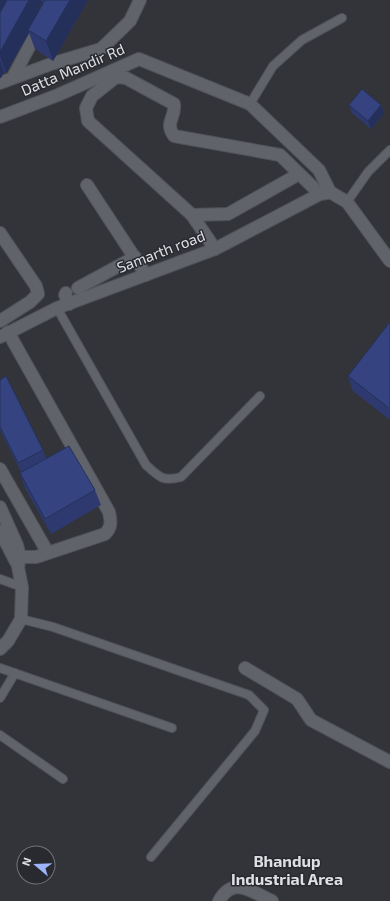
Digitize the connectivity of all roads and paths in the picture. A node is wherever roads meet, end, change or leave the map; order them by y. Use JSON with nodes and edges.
{"nodes":[{"id":1,"x":54,"y":0,"type":"edge"},
{"id":2,"x":140,"y":0,"type":"edge"},
{"id":3,"x":342,"y":18,"type":"dead end"},
{"id":4,"x":13,"y":77,"type":"junction"},
{"id":5,"x":0,"y":83,"type":"edge"},
{"id":6,"x":250,"y":104,"type":"junction"},
{"id":7,"x":0,"y":117,"type":"edge"},
{"id":8,"x":390,"y":150,"type":"edge"},
{"id":9,"x":299,"y":174,"type":"junction"},
{"id":10,"x":87,"y":185,"type":"dead end"},
{"id":11,"x":325,"y":193,"type":"junction"},
{"id":12,"x":347,"y":202,"type":"junction"},
{"id":13,"x":192,"y":215,"type":"junction"},
{"id":14,"x":0,"y":233,"type":"edge"},
{"id":15,"x":215,"y":249,"type":"junction"},
{"id":16,"x":135,"y":258,"type":"junction"},
{"id":17,"x":390,"y":261,"type":"edge"},
{"id":18,"x":146,"y":275,"type":"junction"},
{"id":19,"x":73,"y":294,"type":"junction"},
{"id":20,"x":57,"y":308,"type":"junction"},
{"id":21,"x":0,"y":321,"type":"edge"},
{"id":22,"x":4,"y":334,"type":"edge"},
{"id":23,"x":260,"y":396,"type":"dead end"},
{"id":24,"x":0,"y":469,"type":"edge"},
{"id":25,"x":0,"y":507,"type":"edge"},
{"id":26,"x":0,"y":531,"type":"edge"},
{"id":27,"x":48,"y":553,"type":"junction"},
{"id":28,"x":12,"y":558,"type":"edge"},
{"id":29,"x":0,"y":579,"type":"edge"},
{"id":30,"x":22,"y":587,"type":"junction"},
{"id":31,"x":21,"y":619,"type":"junction"},
{"id":32,"x":0,"y":649,"type":"edge"},
{"id":33,"x":0,"y":668,"type":"edge"},
{"id":34,"x":245,"y":668,"type":"dead end"},
{"id":35,"x":15,"y":673,"type":"junction"},
{"id":36,"x":0,"y":698,"type":"edge"},
{"id":37,"x":172,"y":728,"type":"dead end"},
{"id":38,"x":0,"y":735,"type":"edge"},
{"id":39,"x":390,"y":762,"type":"edge"},
{"id":40,"x":63,"y":779,"type":"dead end"},
{"id":41,"x":151,"y":857,"type":"dead end"},
{"id":42,"x":219,"y":901,"type":"edge"},
{"id":43,"x":272,"y":901,"type":"edge"}],
"edges":[{"from":1,"to":4,"type":"street"},
{"from":2,"to":4,"type":"street"},
{"from":3,"to":6,"type":"lane"},
{"from":4,"to":5,"type":"street"},
{"from":6,"to":7,"type":"street","name":"Datta Mandir Rd"},
{"from":6,"to":11,"type":"street","name":"Datta Mandir Rd"},
{"from":8,"to":12,"type":"lane"},
{"from":9,"to":11,"type":"street"},
{"from":9,"to":13,"type":"street"},
{"from":9,"to":13,"type":"street"},
{"from":10,"to":16,"type":"street"},
{"from":11,"to":12,"type":"street"},
{"from":11,"to":15,"type":"street","name":"Samarth road"},
{"from":12,"to":17,"type":"street"},
{"from":13,"to":15,"type":"street"},
{"from":14,"to":21,"type":"street"},
{"from":15,"to":18,"type":"street","name":"Samarth road"},
{"from":16,"to":18,"type":"street"},
{"from":16,"to":19,"type":"street"},
{"from":18,"to":19,"type":"street","name":"Samarth road"},
{"from":19,"to":20,"type":"street","name":"Samarth road"},
{"from":20,"to":22,"type":"street","name":"Samarth road"},
{"from":20,"to":23,"type":"lane"},
{"from":22,"to":27,"type":"street"},
{"from":24,"to":27,"type":"street"},
{"from":25,"to":28,"type":"street"},
{"from":26,"to":28,"type":"street"},
{"from":27,"to":28,"type":"street"},
{"from":28,"to":30,"type":"street"},
{"from":29,"to":30,"type":"lane"},
{"from":30,"to":31,"type":"street"},
{"from":31,"to":32,"type":"street"},
{"from":31,"to":41,"type":"lane"},
{"from":33,"to":35,"type":"lane"},
{"from":34,"to":39,"type":"street"},
{"from":35,"to":36,"type":"lane"},
{"from":35,"to":37,"type":"lane"},
{"from":38,"to":40,"type":"lane"},
{"from":42,"to":43,"type":"street"}]}
